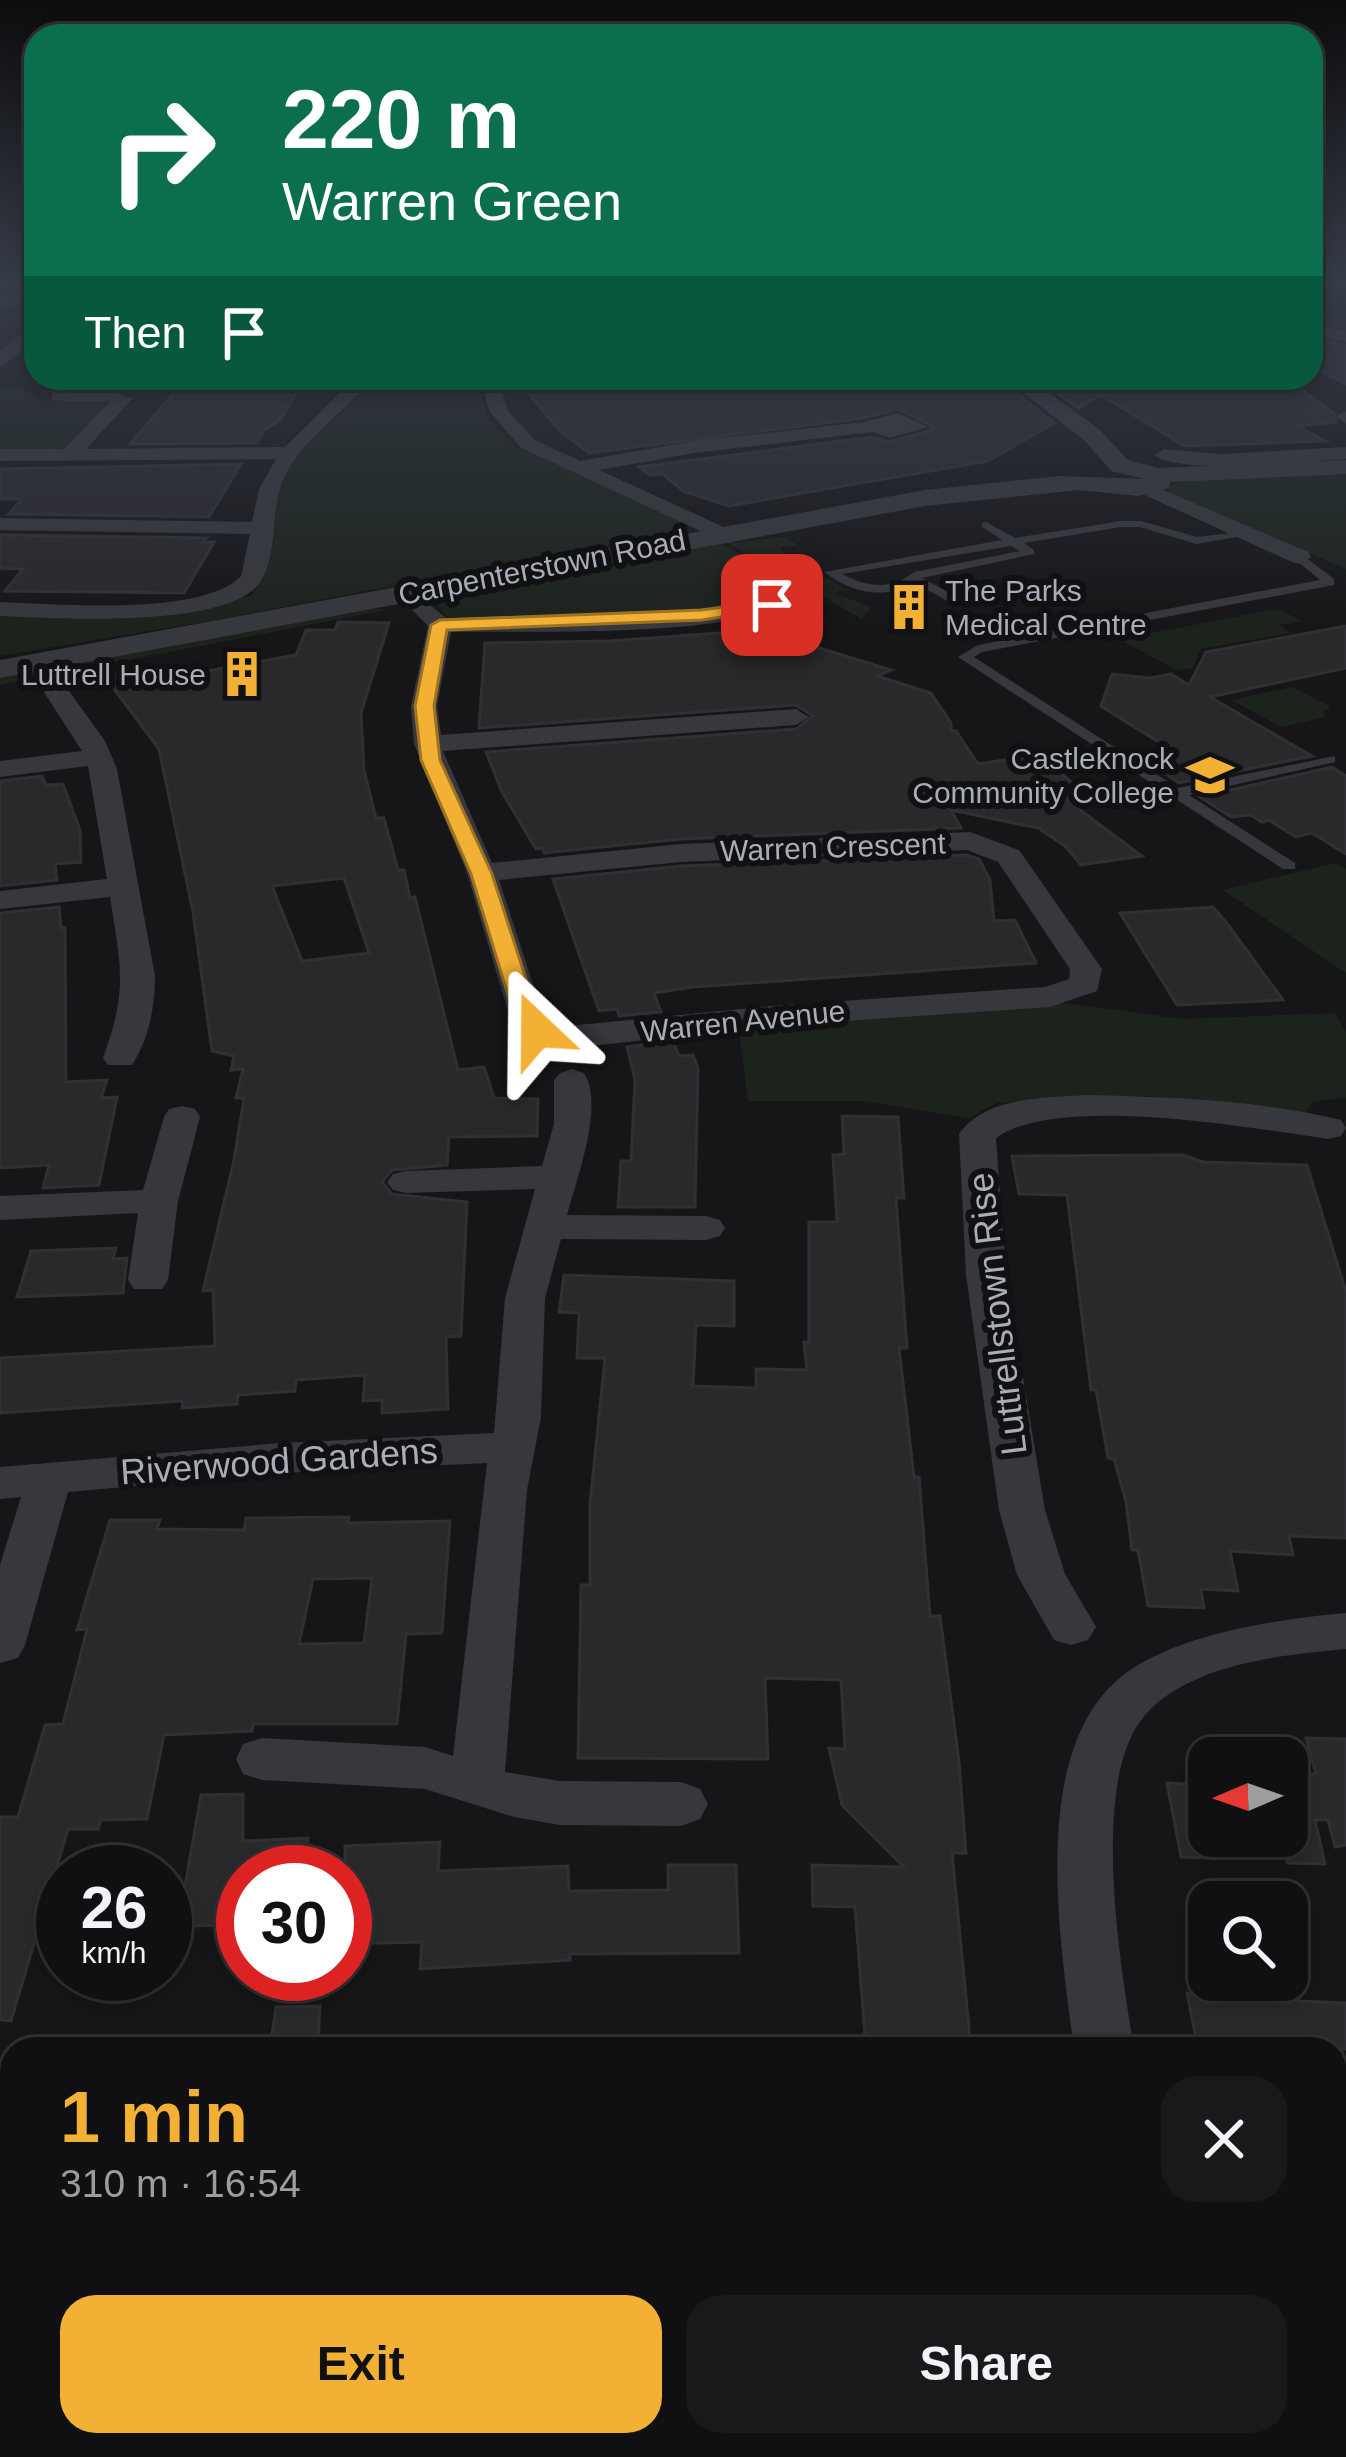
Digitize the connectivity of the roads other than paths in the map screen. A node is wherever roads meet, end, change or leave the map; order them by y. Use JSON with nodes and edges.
{"nodes":[{"id":1,"x":122,"y":398,"type":"edge"},
{"id":2,"x":344,"y":398,"type":"edge"},
{"id":3,"x":493,"y":398,"type":"edge"},
{"id":4,"x":1042,"y":398,"type":"edge"},
{"id":5,"x":872,"y":427,"type":"dead end"},
{"id":6,"x":288,"y":453,"type":"junction"},
{"id":7,"x":1346,"y":453,"type":"edge"},
{"id":8,"x":70,"y":454,"type":"junction"},
{"id":9,"x":0,"y":455,"type":"edge"},
{"id":10,"x":1120,"y":466,"type":"junction"},
{"id":11,"x":1346,"y":467,"type":"edge"},
{"id":12,"x":575,"y":468,"type":"junction"},
{"id":13,"x":1156,"y":473,"type":"junction"},
{"id":14,"x":1088,"y":482,"type":"junction"},
{"id":15,"x":0,"y":524,"type":"edge"},
{"id":16,"x":986,"y":525,"type":"dead end"},
{"id":17,"x":257,"y":528,"type":"junction"},
{"id":18,"x":720,"y":534,"type":"junction"},
{"id":19,"x":1248,"y":534,"type":"junction"},
{"id":20,"x":1016,"y":541,"type":"junction"},
{"id":21,"x":1300,"y":557,"type":"joint"},
{"id":22,"x":914,"y":578,"type":"junction"},
{"id":23,"x":1330,"y":582,"type":"junction"},
{"id":24,"x":1346,"y":586,"type":"edge"},
{"id":25,"x":406,"y":592,"type":"junction"},
{"id":26,"x":781,"y":597,"type":"dead end"},
{"id":27,"x":953,"y":600,"type":"dead end"},
{"id":28,"x":0,"y":609,"type":"edge"},
{"id":29,"x":440,"y":625,"type":"junction"},
{"id":30,"x":0,"y":668,"type":"edge"},
{"id":31,"x":58,"y":692,"type":"dead end"},
{"id":32,"x":796,"y":717,"type":"dead end"},
{"id":33,"x":428,"y":744,"type":"junction"},
{"id":34,"x":99,"y":757,"type":"junction"},
{"id":35,"x":1330,"y":759,"type":"dead end"},
{"id":36,"x":0,"y":769,"type":"edge"},
{"id":37,"x":1176,"y":794,"type":"junction"},
{"id":38,"x":1289,"y":866,"type":"dead end"},
{"id":39,"x":482,"y":874,"type":"junction"},
{"id":40,"x":121,"y":886,"type":"junction"},
{"id":41,"x":0,"y":901,"type":"edge"},
{"id":42,"x":1066,"y":993,"type":"joint"},
{"id":43,"x":120,"y":1058,"type":"dead end"},
{"id":44,"x":572,"y":1080,"type":"dead end"},
{"id":45,"x":182,"y":1117,"type":"dead end"},
{"id":46,"x":1340,"y":1134,"type":"edge"},
{"id":47,"x":560,"y":1177,"type":"junction"},
{"id":48,"x":406,"y":1182,"type":"dead end"},
{"id":49,"x":159,"y":1201,"type":"junction"},
{"id":50,"x":2,"y":1214,"type":"edge"},
{"id":51,"x":544,"y":1227,"type":"junction"},
{"id":52,"x":706,"y":1228,"type":"dead end"},
{"id":53,"x":148,"y":1280,"type":"dead end"},
{"id":54,"x":511,"y":1447,"type":"junction"},
{"id":55,"x":49,"y":1479,"type":"junction"},
{"id":56,"x":0,"y":1484,"type":"edge"},
{"id":57,"x":1071,"y":1627,"type":"dead end"},
{"id":58,"x":1346,"y":1631,"type":"edge"},
{"id":59,"x":0,"y":1646,"type":"edge"},
{"id":60,"x":262,"y":1759,"type":"dead end"},
{"id":61,"x":477,"y":1785,"type":"junction"},
{"id":62,"x":680,"y":1804,"type":"dead end"},
{"id":63,"x":1102,"y":2037,"type":"edge"}],
"edges":[{"from":1,"to":8,"type":"street"},
{"from":2,"to":6,"type":"street"},
{"from":3,"to":12,"type":"street"},
{"from":4,"to":10,"type":"street"},
{"from":5,"to":12,"type":"street"},
{"from":6,"to":8,"type":"street"},
{"from":6,"to":17,"type":"street"},
{"from":7,"to":13,"type":"street"},
{"from":8,"to":9,"type":"street"},
{"from":10,"to":13,"type":"street"},
{"from":10,"to":14,"type":"street"},
{"from":11,"to":13,"type":"street"},
{"from":12,"to":18,"type":"street"},
{"from":13,"to":14,"type":"street"},
{"from":13,"to":19,"type":"street"},
{"from":14,"to":18,"type":"street","name":"Carpenterstown Road"},
{"from":15,"to":17,"type":"street"},
{"from":16,"to":20,"type":"lane"},
{"from":17,"to":28,"type":"street"},
{"from":18,"to":25,"type":"street","name":"Carpenterstown Road"},
{"from":19,"to":20,"type":"lane"},
{"from":19,"to":21,"type":"street"},
{"from":20,"to":22,"type":"lane"},
{"from":20,"to":22,"type":"lane"},
{"from":21,"to":23,"type":"lane"},
{"from":22,"to":27,"type":"lane"},
{"from":23,"to":24,"type":"lane"},
{"from":23,"to":37,"type":"lane"},
{"from":25,"to":29,"type":"street"},
{"from":25,"to":30,"type":"street","name":"Carpenterstown Road"},
{"from":26,"to":29,"type":"street"},
{"from":29,"to":33,"type":"street","name":"Warren Avenue"},
{"from":31,"to":34,"type":"street"},
{"from":32,"to":33,"type":"street"},
{"from":33,"to":39,"type":"street","name":"Warren Avenue"},
{"from":34,"to":36,"type":"street"},
{"from":34,"to":40,"type":"street"},
{"from":35,"to":37,"type":"lane"},
{"from":37,"to":38,"type":"lane"},
{"from":39,"to":42,"type":"street","name":"Warren Avenue"},
{"from":39,"to":42,"type":"street","name":"Warren Crescent"},
{"from":40,"to":41,"type":"street"},
{"from":40,"to":43,"type":"street"},
{"from":44,"to":47,"type":"street"},
{"from":45,"to":49,"type":"street"},
{"from":46,"to":57,"type":"street","name":"Luttrellstown Rise"},
{"from":47,"to":48,"type":"street"},
{"from":47,"to":51,"type":"street"},
{"from":49,"to":50,"type":"street"},
{"from":49,"to":53,"type":"street"},
{"from":51,"to":52,"type":"street"},
{"from":51,"to":54,"type":"street"},
{"from":54,"to":55,"type":"street","name":"Riverwood Gardens"},
{"from":54,"to":61,"type":"street"},
{"from":55,"to":56,"type":"street","name":"Riverwood Gardens"},
{"from":55,"to":59,"type":"street"},
{"from":58,"to":63,"type":"street"},
{"from":60,"to":61,"type":"street"},
{"from":61,"to":62,"type":"street"}]}
